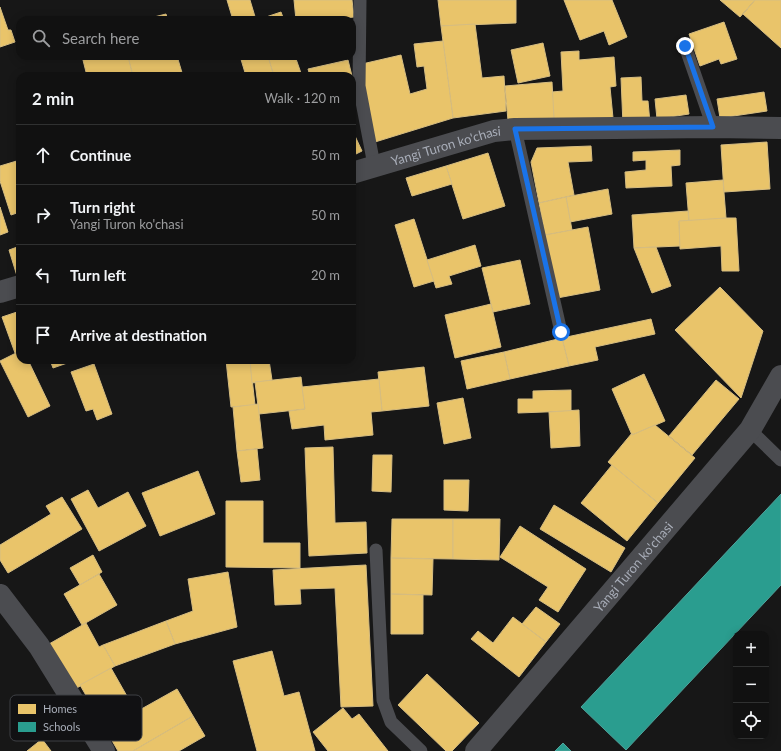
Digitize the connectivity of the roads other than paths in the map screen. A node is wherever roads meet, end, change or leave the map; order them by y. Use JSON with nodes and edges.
{"nodes":[{"id":1,"x":360,"y":0,"type":"edge"},
{"id":2,"x":685,"y":46,"type":"dead end"},
{"id":3,"x":713,"y":127,"type":"junction"},
{"id":4,"x":781,"y":128,"type":"edge"},
{"id":5,"x":515,"y":129,"type":"junction"},
{"id":6,"x":374,"y":166,"type":"junction"},
{"id":7,"x":356,"y":172,"type":"edge"},
{"id":8,"x":16,"y":287,"type":"edge"},
{"id":9,"x":0,"y":292,"type":"edge"},
{"id":10,"x":561,"y":332,"type":"dead end"},
{"id":11,"x":781,"y":376,"type":"edge"},
{"id":12,"x":750,"y":430,"type":"junction"},
{"id":13,"x":781,"y":460,"type":"edge"},
{"id":14,"x":376,"y":550,"type":"dead end"},
{"id":15,"x":0,"y":595,"type":"edge"},
{"id":16,"x":70,"y":695,"type":"edge"},
{"id":17,"x":98,"y":741,"type":"edge"},
{"id":18,"x":104,"y":751,"type":"edge"},
{"id":19,"x":421,"y":751,"type":"edge"},
{"id":20,"x":476,"y":751,"type":"edge"}],
"edges":[{"from":1,"to":6,"type":"lane"},
{"from":2,"to":3,"type":"lane"},
{"from":3,"to":4,"type":"street","name":"Yangi Turon ko'chasi"},
{"from":3,"to":5,"type":"street","name":"Yangi Turon ko'chasi"},
{"from":5,"to":6,"type":"street","name":"Yangi Turon ko'chasi"},
{"from":5,"to":10,"type":"lane"},
{"from":6,"to":7,"type":"street","name":"Yangi Turon ko'chasi"},
{"from":8,"to":9,"type":"street"},
{"from":11,"to":12,"type":"street","name":"Yangi Turon ko'chasi"},
{"from":12,"to":13,"type":"lane"},
{"from":12,"to":20,"type":"street","name":"Yangi Turon ko'chasi"},
{"from":14,"to":19,"type":"lane"},
{"from":15,"to":16,"type":"street"},
{"from":17,"to":18,"type":"street"}]}
